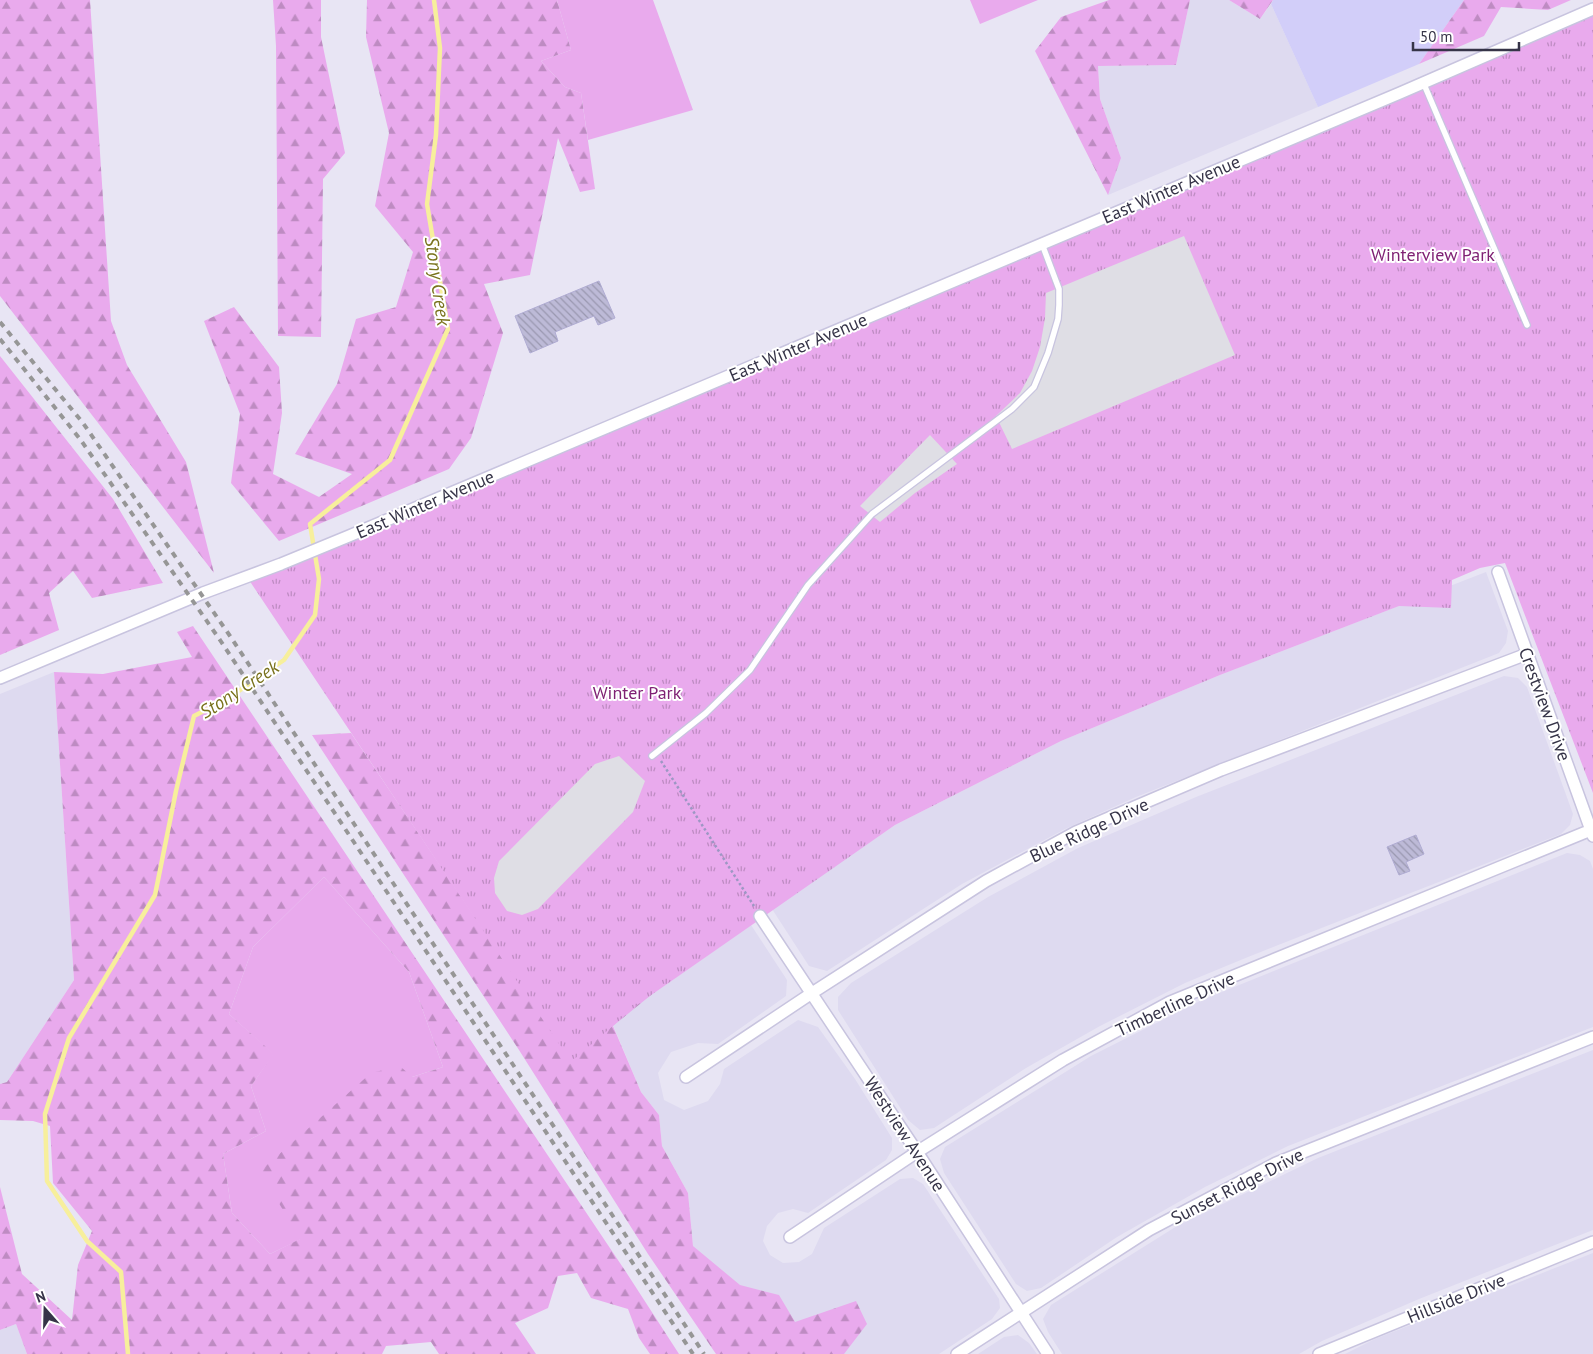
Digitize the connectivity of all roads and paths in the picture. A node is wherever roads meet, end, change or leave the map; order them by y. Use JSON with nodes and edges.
{"nodes":[{"id":1,"x":1593,"y":9,"type":"edge"},
{"id":2,"x":1422,"y":82,"type":"junction"},
{"id":3,"x":1042,"y":244,"type":"junction"},
{"id":4,"x":1527,"y":325,"type":"dead end"},
{"id":5,"x":1498,"y":572,"type":"dead end"},
{"id":6,"x":1527,"y":654,"type":"junction"},
{"id":7,"x":0,"y":678,"type":"edge"},
{"id":8,"x":652,"y":756,"type":"joint"},
{"id":9,"x":1592,"y":833,"type":"edge"},
{"id":10,"x":760,"y":916,"type":"joint"},
{"id":11,"x":812,"y":993,"type":"junction"},
{"id":12,"x":1593,"y":1037,"type":"edge"},
{"id":13,"x":686,"y":1077,"type":"dead end"},
{"id":14,"x":917,"y":1152,"type":"junction"},
{"id":15,"x":790,"y":1237,"type":"dead end"},
{"id":16,"x":1593,"y":1242,"type":"edge"},
{"id":17,"x":1020,"y":1314,"type":"junction"},
{"id":18,"x":958,"y":1354,"type":"edge"},
{"id":19,"x":1048,"y":1354,"type":"edge"},
{"id":20,"x":1319,"y":1354,"type":"edge"}],
"edges":[{"from":1,"to":2,"type":"street","name":"East Winter Avenue"},
{"from":2,"to":3,"type":"street","name":"East Winter Avenue"},
{"from":2,"to":4,"type":"lane"},
{"from":3,"to":7,"type":"street","name":"East Winter Avenue"},
{"from":3,"to":8,"type":"lane"},
{"from":5,"to":6,"type":"street","name":"Crestview Drive"},
{"from":6,"to":9,"type":"street","name":"Crestview Drive"},
{"from":6,"to":11,"type":"street","name":"Blue Ridge Drive"},
{"from":8,"to":10,"type":"path"},
{"from":9,"to":14,"type":"street","name":"Timberline Drive"},
{"from":10,"to":11,"type":"street","name":"Westview Avenue"},
{"from":11,"to":13,"type":"street","name":"Blue Ridge Drive"},
{"from":11,"to":14,"type":"street","name":"Westview Avenue"},
{"from":12,"to":17,"type":"street","name":"Sunset Ridge Drive"},
{"from":14,"to":15,"type":"street","name":"Timberline Drive"},
{"from":14,"to":17,"type":"street","name":"Westview Avenue"},
{"from":16,"to":20,"type":"street","name":"Hillside Drive"},
{"from":17,"to":18,"type":"street","name":"Sunset Ridge Drive"},
{"from":17,"to":19,"type":"street","name":"Westview Avenue"}]}
